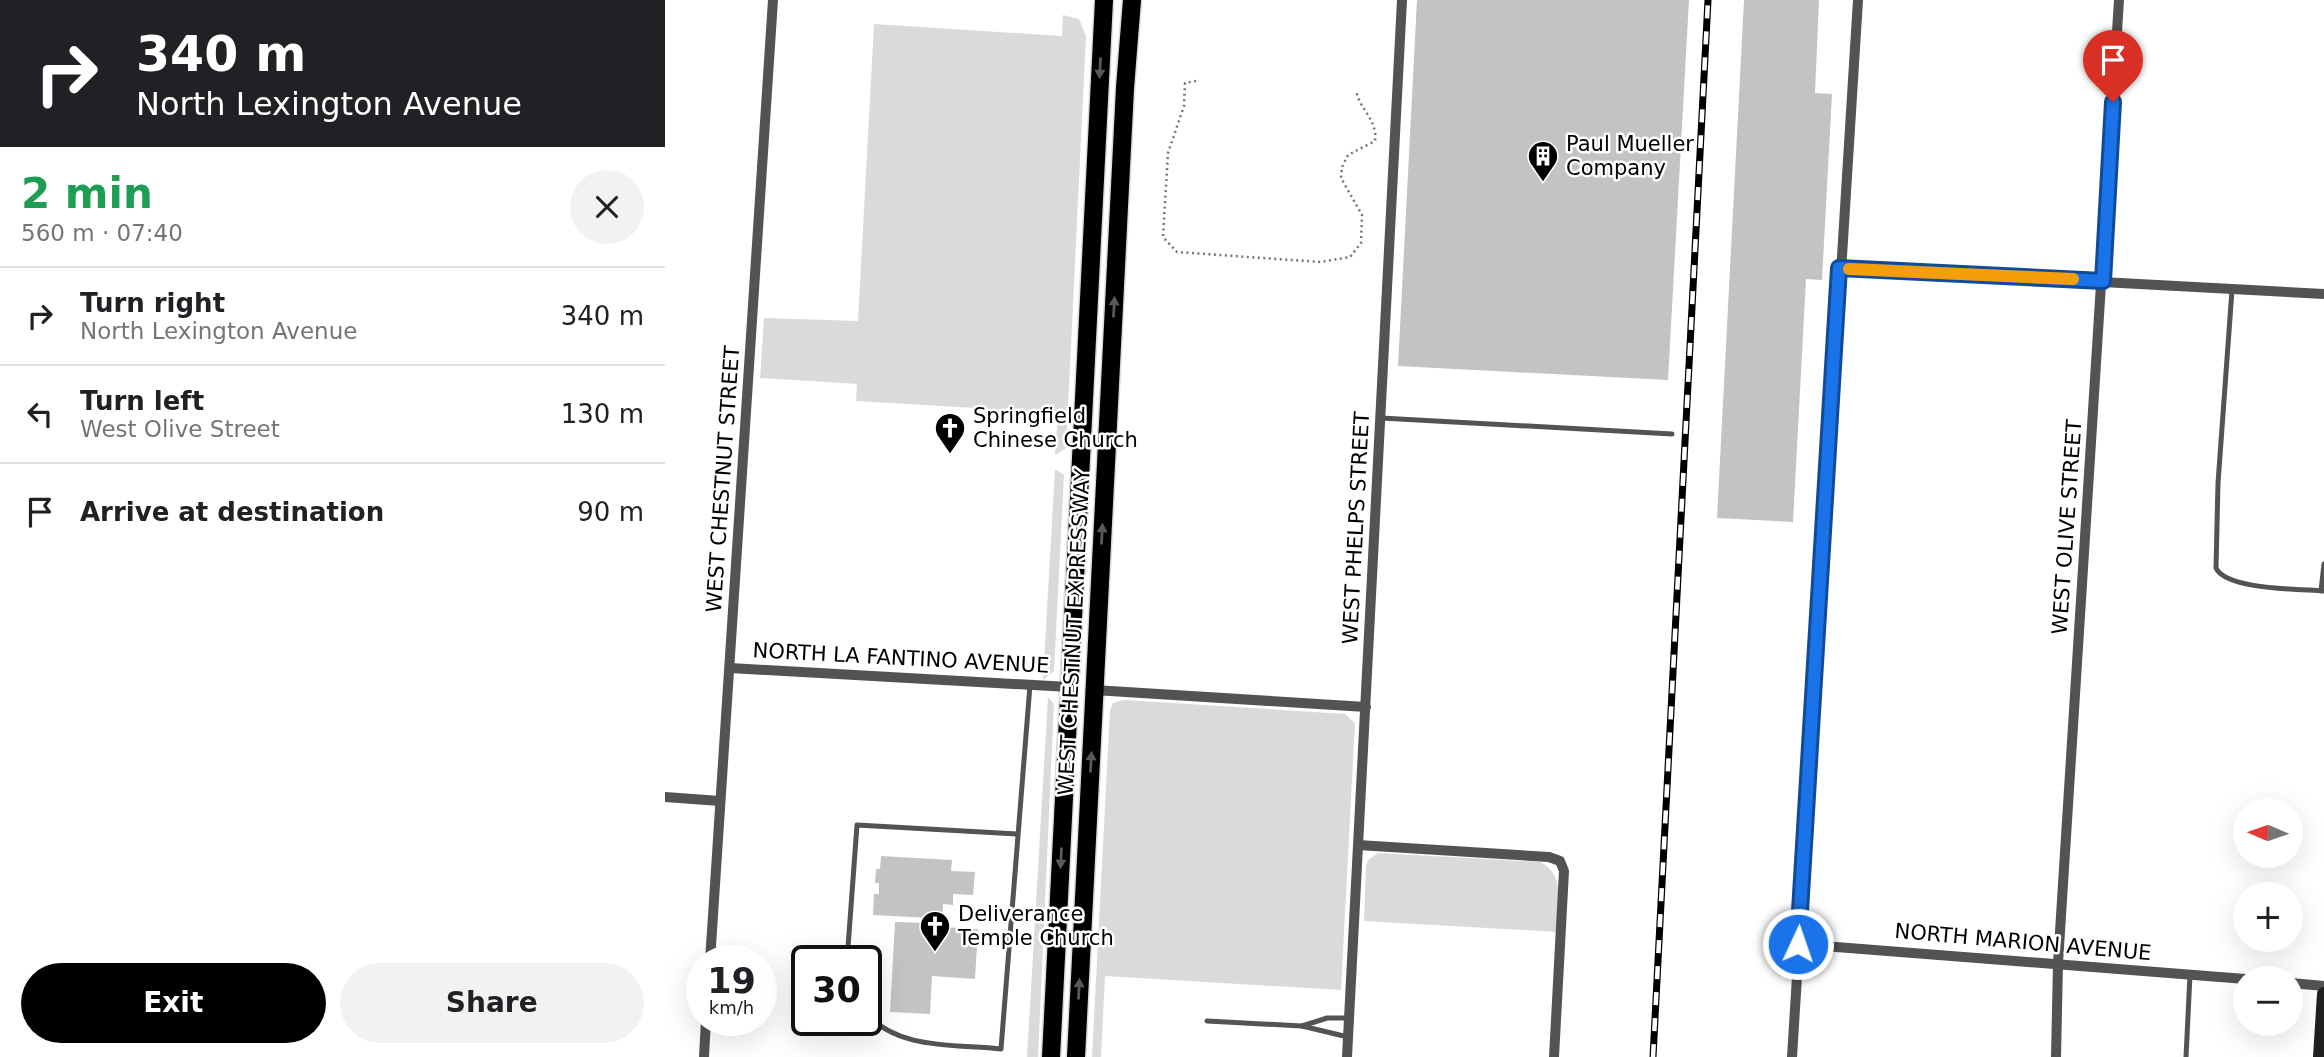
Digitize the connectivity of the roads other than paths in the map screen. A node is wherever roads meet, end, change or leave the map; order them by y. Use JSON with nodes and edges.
{"nodes":[{"id":1,"x":773,"y":0,"type":"edge"},
{"id":2,"x":1104,"y":0,"type":"edge"},
{"id":3,"x":1132,"y":0,"type":"edge"},
{"id":4,"x":1402,"y":0,"type":"edge"},
{"id":5,"x":1858,"y":0,"type":"edge"},
{"id":6,"x":2119,"y":0,"type":"edge"},
{"id":7,"x":1839,"y":268,"type":"junction"},
{"id":8,"x":2103,"y":281,"type":"junction"},
{"id":9,"x":2232,"y":288,"type":"junction"},
{"id":10,"x":2324,"y":294,"type":"edge"},
{"id":11,"x":1381,"y":418,"type":"junction"},
{"id":12,"x":1672,"y":434,"type":"dead end"},
{"id":13,"x":2324,"y":564,"type":"edge"},
{"id":14,"x":2322,"y":591,"type":"edge"},
{"id":15,"x":730,"y":668,"type":"junction"},
{"id":16,"x":1030,"y":685,"type":"junction"},
{"id":17,"x":1069,"y":687,"type":"junction"},
{"id":18,"x":1094,"y":690,"type":"junction"},
{"id":19,"x":1366,"y":708,"type":"junction"},
{"id":20,"x":665,"y":797,"type":"edge"},
{"id":21,"x":720,"y":802,"type":"junction"},
{"id":22,"x":1017,"y":834,"type":"junction"},
{"id":23,"x":1358,"y":845,"type":"junction"},
{"id":24,"x":1798,"y":944,"type":"junction"},
{"id":25,"x":711,"y":945,"type":"edge"},
{"id":26,"x":848,"y":945,"type":"edge"},
{"id":27,"x":2058,"y":963,"type":"junction"},
{"id":28,"x":2190,"y":975,"type":"junction"},
{"id":29,"x":2233,"y":978,"type":"edge"},
{"id":30,"x":2303,"y":984,"type":"edge"},
{"id":31,"x":2324,"y":986,"type":"edge"},
{"id":32,"x":2324,"y":994,"type":"edge"},
{"id":33,"x":2324,"y":1005,"type":"edge"},
{"id":34,"x":1349,"y":1018,"type":"junction"},
{"id":35,"x":1207,"y":1021,"type":"dead end"},
{"id":36,"x":1302,"y":1026,"type":"junction"},
{"id":37,"x":882,"y":1029,"type":"edge"},
{"id":38,"x":705,"y":1036,"type":"edge"},
{"id":39,"x":1348,"y":1037,"type":"junction"},
{"id":40,"x":704,"y":1057,"type":"edge"},
{"id":41,"x":1051,"y":1057,"type":"edge"},
{"id":42,"x":1076,"y":1057,"type":"edge"},
{"id":43,"x":1347,"y":1057,"type":"edge"},
{"id":44,"x":1554,"y":1057,"type":"edge"},
{"id":45,"x":1791,"y":1057,"type":"edge"},
{"id":46,"x":2056,"y":1057,"type":"edge"},
{"id":47,"x":2186,"y":1057,"type":"edge"},
{"id":48,"x":2320,"y":1057,"type":"edge"}],
"edges":[{"from":1,"to":15,"type":"street","name":"WEST CHESTNUT STREET"},
{"from":2,"to":17,"type":"main road","name":"WEST CHESTNUT EXPRESSWAY","one_way":true},
{"from":18,"to":3,"type":"main road","name":"WEST CHESTNUT EXPRESSWAY","one_way":true},
{"from":4,"to":11,"type":"street","name":"WEST PHELPS STREET"},
{"from":5,"to":7,"type":"street"},
{"from":6,"to":8,"type":"street","name":"WEST OLIVE STREET"},
{"from":7,"to":8,"type":"street"},
{"from":7,"to":24,"type":"street"},
{"from":8,"to":9,"type":"street"},
{"from":8,"to":27,"type":"street","name":"WEST OLIVE STREET"},
{"from":9,"to":10,"type":"street"},
{"from":9,"to":14,"type":"lane"},
{"from":11,"to":12,"type":"lane"},
{"from":11,"to":19,"type":"street","name":"WEST PHELPS STREET"},
{"from":13,"to":14,"type":"lane"},
{"from":15,"to":16,"type":"street","name":"NORTH LA FANTINO AVENUE"},
{"from":15,"to":21,"type":"street","name":"WEST CHESTNUT STREET"},
{"from":16,"to":17,"type":"street","name":"NORTH LA FANTINO AVENUE"},
{"from":16,"to":22,"type":"lane"},
{"from":17,"to":41,"type":"main road","name":"WEST CHESTNUT EXPRESSWAY","one_way":true},
{"from":18,"to":19,"type":"street"},
{"from":42,"to":18,"type":"main road","name":"WEST CHESTNUT EXPRESSWAY","one_way":true},
{"from":19,"to":23,"type":"street","name":"WEST PHELPS STREET"},
{"from":20,"to":21,"type":"street"},
{"from":21,"to":25,"type":"street","name":"WEST CHESTNUT STREET"},
{"from":22,"to":26,"type":"lane"},
{"from":22,"to":37,"type":"lane"},
{"from":23,"to":34,"type":"street","name":"WEST PHELPS STREET"},
{"from":23,"to":44,"type":"street"},
{"from":24,"to":27,"type":"street","name":"NORTH MARION AVENUE"},
{"from":24,"to":45,"type":"street"},
{"from":27,"to":28,"type":"street","name":"NORTH MARION AVENUE"},
{"from":27,"to":46,"type":"street","name":"WEST OLIVE STREET"},
{"from":28,"to":29,"type":"street","name":"NORTH MARION AVENUE"},
{"from":28,"to":47,"type":"lane"},
{"from":30,"to":31,"type":"street"},
{"from":32,"to":33,"type":"main road"},
{"from":33,"to":48,"type":"main road"},
{"from":34,"to":36,"type":"lane"},
{"from":34,"to":39,"type":"street","name":"WEST PHELPS STREET"},
{"from":35,"to":36,"type":"lane"},
{"from":36,"to":39,"type":"lane"},
{"from":38,"to":40,"type":"street"},
{"from":39,"to":43,"type":"street","name":"WEST PHELPS STREET"}]}
